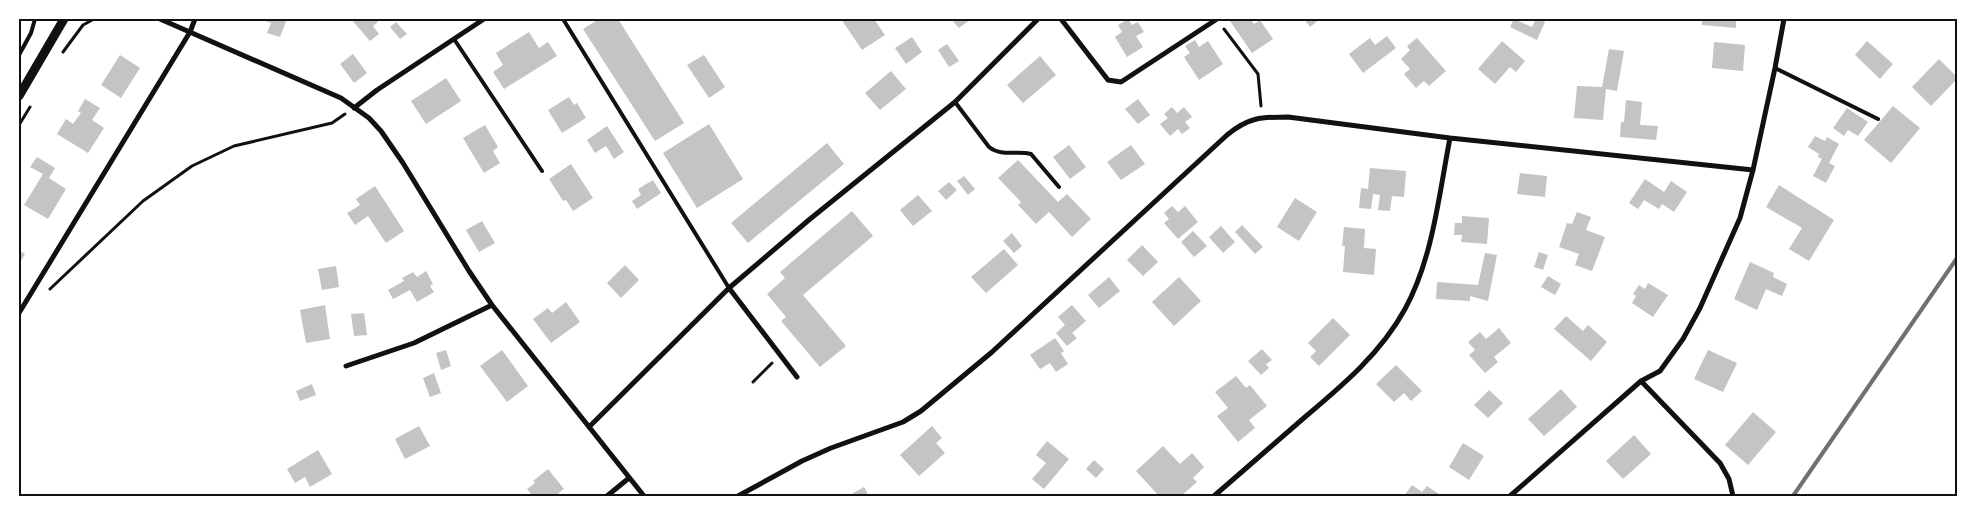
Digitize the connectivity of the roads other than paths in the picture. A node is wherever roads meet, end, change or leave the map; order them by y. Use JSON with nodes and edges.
{"nodes":[{"id":1,"x":35,"y":19,"type":"edge"},
{"id":2,"x":64,"y":19,"type":"edge"},
{"id":3,"x":160,"y":19,"type":"edge"},
{"id":4,"x":195,"y":19,"type":"edge"},
{"id":5,"x":484,"y":19,"type":"edge"},
{"id":6,"x":563,"y":19,"type":"edge"},
{"id":7,"x":1038,"y":19,"type":"edge"},
{"id":8,"x":1061,"y":19,"type":"edge"},
{"id":9,"x":1216,"y":19,"type":"edge"},
{"id":10,"x":1784,"y":19,"type":"edge"},
{"id":11,"x":190,"y":32,"type":"junction"},
{"id":12,"x":454,"y":39,"type":"junction"},
{"id":13,"x":19,"y":55,"type":"edge"},
{"id":14,"x":1776,"y":68,"type":"junction"},
{"id":15,"x":19,"y":96,"type":"edge"},
{"id":16,"x":955,"y":102,"type":"junction"},
{"id":17,"x":354,"y":108,"type":"junction"},
{"id":18,"x":1878,"y":119,"type":"dead end"},
{"id":19,"x":1450,"y":138,"type":"junction"},
{"id":20,"x":1753,"y":170,"type":"junction"},
{"id":21,"x":542,"y":172,"type":"dead end"},
{"id":22,"x":1059,"y":188,"type":"dead end"},
{"id":23,"x":729,"y":288,"type":"junction"},
{"id":24,"x":492,"y":305,"type":"junction"},
{"id":25,"x":19,"y":312,"type":"edge"},
{"id":26,"x":346,"y":366,"type":"dead end"},
{"id":27,"x":796,"y":377,"type":"dead end"},
{"id":28,"x":1641,"y":381,"type":"junction"},
{"id":29,"x":589,"y":427,"type":"junction"},
{"id":30,"x":629,"y":478,"type":"junction"},
{"id":31,"x":607,"y":496,"type":"edge"},
{"id":32,"x":644,"y":496,"type":"edge"},
{"id":33,"x":738,"y":496,"type":"edge"},
{"id":34,"x":1214,"y":496,"type":"edge"},
{"id":35,"x":1510,"y":496,"type":"edge"},
{"id":36,"x":1733,"y":496,"type":"edge"}],
"edges":[{"from":1,"to":13,"type":"lane"},
{"from":2,"to":15,"type":"street"},
{"from":3,"to":11,"type":"street"},
{"from":4,"to":11,"type":"street"},
{"from":5,"to":12,"type":"street"},
{"from":6,"to":23,"type":"lane"},
{"from":7,"to":16,"type":"street"},
{"from":8,"to":9,"type":"street"},
{"from":10,"to":14,"type":"street"},
{"from":11,"to":17,"type":"street"},
{"from":11,"to":25,"type":"street"},
{"from":12,"to":17,"type":"street"},
{"from":12,"to":21,"type":"lane"},
{"from":14,"to":18,"type":"lane"},
{"from":14,"to":20,"type":"street"},
{"from":16,"to":22,"type":"lane"},
{"from":16,"to":23,"type":"street"},
{"from":17,"to":24,"type":"street"},
{"from":19,"to":20,"type":"street"},
{"from":19,"to":33,"type":"street"},
{"from":19,"to":34,"type":"street"},
{"from":20,"to":28,"type":"street"},
{"from":23,"to":27,"type":"street"},
{"from":23,"to":29,"type":"street"},
{"from":24,"to":26,"type":"street"},
{"from":24,"to":29,"type":"street"},
{"from":28,"to":35,"type":"street"},
{"from":28,"to":36,"type":"street"},
{"from":29,"to":30,"type":"street"},
{"from":30,"to":31,"type":"street"},
{"from":30,"to":32,"type":"street"}]}
